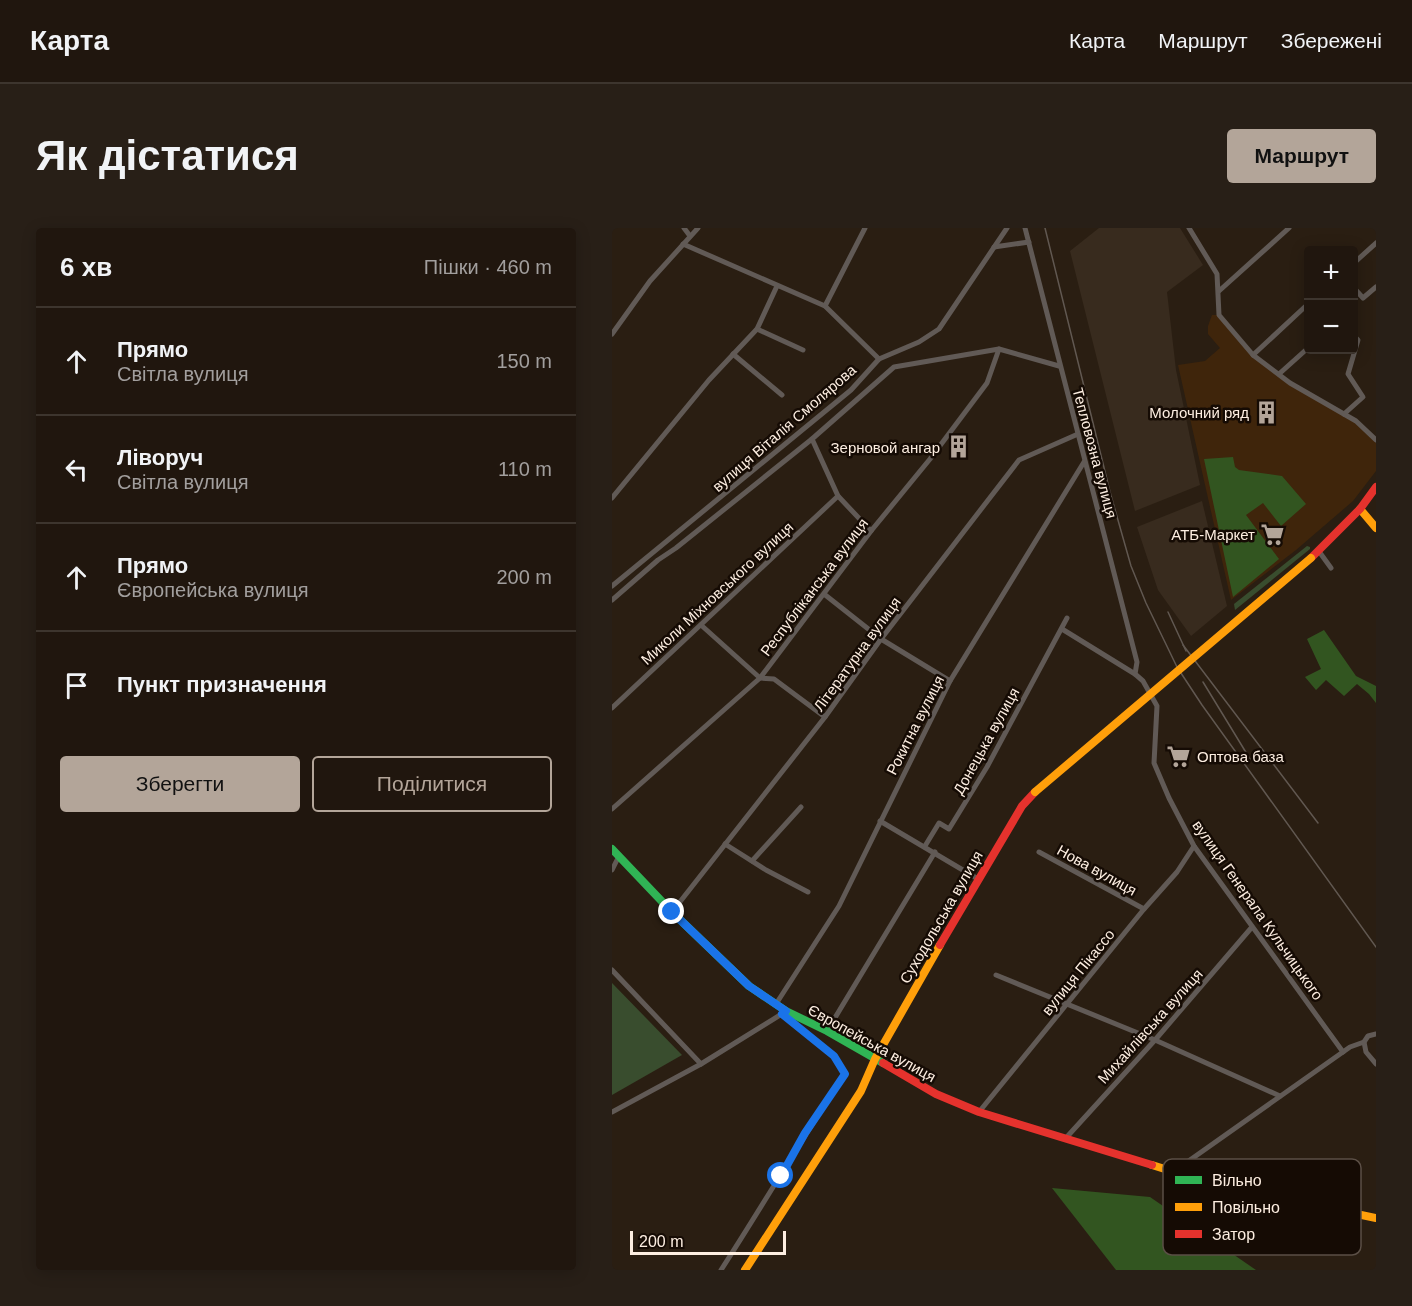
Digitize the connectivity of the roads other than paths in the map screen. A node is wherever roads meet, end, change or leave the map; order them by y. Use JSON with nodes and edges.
{"nodes":[{"id":1,"x":684,"y":228,"type":"edge"},
{"id":2,"x":698,"y":228,"type":"edge"},
{"id":3,"x":865,"y":228,"type":"edge"},
{"id":4,"x":1007,"y":228,"type":"edge"},
{"id":5,"x":1025,"y":228,"type":"edge"},
{"id":6,"x":1199,"y":228,"type":"edge"},
{"id":7,"x":1289,"y":228,"type":"edge"},
{"id":8,"x":1191,"y":230,"type":"edge"},
{"id":9,"x":690,"y":236,"type":"junction"},
{"id":10,"x":1029,"y":242,"type":"junction"},
{"id":11,"x":1376,"y":243,"type":"edge"},
{"id":12,"x":684,"y":244,"type":"junction"},
{"id":13,"x":994,"y":248,"type":"junction"},
{"id":14,"x":1358,"y":259,"type":"edge"},
{"id":15,"x":777,"y":286,"type":"junction"},
{"id":16,"x":1376,"y":287,"type":"edge"},
{"id":17,"x":1219,"y":291,"type":"junction"},
{"id":18,"x":1358,"y":293,"type":"edge"},
{"id":19,"x":825,"y":306,"type":"junction"},
{"id":20,"x":1304,"y":308,"type":"edge"},
{"id":21,"x":757,"y":329,"type":"junction"},
{"id":22,"x":612,"y":334,"type":"edge"},
{"id":23,"x":999,"y":349,"type":"junction"},
{"id":24,"x":803,"y":350,"type":"dead end"},
{"id":25,"x":1304,"y":352,"type":"edge"},
{"id":26,"x":734,"y":354,"type":"junction"},
{"id":27,"x":1354,"y":354,"type":"edge"},
{"id":28,"x":1253,"y":355,"type":"junction"},
{"id":29,"x":879,"y":359,"type":"junction"},
{"id":30,"x":1059,"y":366,"type":"junction"},
{"id":31,"x":1279,"y":374,"type":"junction"},
{"id":32,"x":782,"y":395,"type":"dead end"},
{"id":33,"x":1344,"y":414,"type":"junction"},
{"id":34,"x":1078,"y":434,"type":"junction"},
{"id":35,"x":812,"y":439,"type":"junction"},
{"id":36,"x":1376,"y":440,"type":"edge"},
{"id":37,"x":1084,"y":462,"type":"junction"},
{"id":38,"x":1376,"y":487,"type":"edge"},
{"id":39,"x":838,"y":496,"type":"junction"},
{"id":40,"x":612,"y":498,"type":"edge"},
{"id":41,"x":1360,"y":509,"type":"junction"},
{"id":42,"x":1376,"y":528,"type":"edge"},
{"id":43,"x":871,"y":531,"type":"junction"},
{"id":44,"x":1318,"y":550,"type":"junction"},
{"id":45,"x":1331,"y":568,"type":"dead end"},
{"id":46,"x":612,"y":586,"type":"edge"},
{"id":47,"x":824,"y":594,"type":"junction"},
{"id":48,"x":612,"y":600,"type":"edge"},
{"id":49,"x":1067,"y":618,"type":"dead end"},
{"id":50,"x":701,"y":625,"type":"junction"},
{"id":51,"x":1062,"y":629,"type":"junction"},
{"id":52,"x":881,"y":639,"type":"junction"},
{"id":53,"x":1135,"y":674,"type":"junction"},
{"id":54,"x":760,"y":678,"type":"junction"},
{"id":55,"x":950,"y":681,"type":"junction"},
{"id":56,"x":612,"y":708,"type":"edge"},
{"id":57,"x":825,"y":717,"type":"junction"},
{"id":58,"x":801,"y":807,"type":"dead end"},
{"id":59,"x":612,"y":809,"type":"edge"},
{"id":60,"x":880,"y":821,"type":"junction"},
{"id":61,"x":725,"y":844,"type":"junction"},
{"id":62,"x":925,"y":846,"type":"junction"},
{"id":63,"x":1194,"y":846,"type":"junction"},
{"id":64,"x":612,"y":849,"type":"edge"},
{"id":65,"x":935,"y":852,"type":"junction"},
{"id":66,"x":1039,"y":852,"type":"dead end"},
{"id":67,"x":620,"y":856,"type":"junction"},
{"id":68,"x":752,"y":861,"type":"junction"},
{"id":69,"x":612,"y":870,"type":"edge"},
{"id":70,"x":978,"y":879,"type":"junction"},
{"id":71,"x":808,"y":892,"type":"dead end"},
{"id":72,"x":1144,"y":909,"type":"junction"},
{"id":73,"x":672,"y":912,"type":"junction"},
{"id":74,"x":1252,"y":927,"type":"junction"},
{"id":75,"x":612,"y":970,"type":"edge"},
{"id":76,"x":996,"y":975,"type":"dead end"},
{"id":77,"x":776,"y":1004,"type":"junction"},
{"id":78,"x":1068,"y":1004,"type":"junction"},
{"id":79,"x":784,"y":1013,"type":"junction"},
{"id":80,"x":827,"y":1031,"type":"junction"},
{"id":81,"x":1376,"y":1034,"type":"edge"},
{"id":82,"x":1155,"y":1040,"type":"junction"},
{"id":83,"x":1364,"y":1042,"type":"junction"},
{"id":84,"x":1343,"y":1052,"type":"junction"},
{"id":85,"x":875,"y":1059,"type":"junction"},
{"id":86,"x":701,"y":1064,"type":"junction"},
{"id":87,"x":1376,"y":1064,"type":"edge"},
{"id":88,"x":1281,"y":1096,"type":"junction"},
{"id":89,"x":612,"y":1112,"type":"edge"},
{"id":90,"x":979,"y":1112,"type":"junction"},
{"id":91,"x":1064,"y":1139,"type":"junction"},
{"id":92,"x":1192,"y":1159,"type":"edge"},
{"id":93,"x":1163,"y":1170,"type":"edge"},
{"id":94,"x":1361,"y":1215,"type":"edge"},
{"id":95,"x":1376,"y":1218,"type":"edge"},
{"id":96,"x":721,"y":1270,"type":"edge"},
{"id":97,"x":745,"y":1270,"type":"edge"}],
"edges":[{"from":1,"to":9,"type":"street"},
{"from":2,"to":9,"type":"street"},
{"from":3,"to":19,"type":"street"},
{"from":4,"to":13,"type":"street","name":"вулиця Віталія Смолярова"},
{"from":5,"to":10,"type":"street","name":"Тепловозна вулиця"},
{"from":6,"to":8,"type":"street"},
{"from":7,"to":17,"type":"street"},
{"from":8,"to":17,"type":"street"},
{"from":9,"to":12,"type":"street"},
{"from":10,"to":13,"type":"street"},
{"from":10,"to":30,"type":"street","name":"Тепловозна вулиця"},
{"from":11,"to":14,"type":"street"},
{"from":12,"to":15,"type":"street"},
{"from":12,"to":22,"type":"street"},
{"from":13,"to":29,"type":"street","name":"вулиця Віталія Смолярова"},
{"from":15,"to":19,"type":"street"},
{"from":15,"to":21,"type":"street"},
{"from":16,"to":18,"type":"street"},
{"from":17,"to":28,"type":"street"},
{"from":19,"to":29,"type":"street"},
{"from":20,"to":28,"type":"street"},
{"from":21,"to":24,"type":"street"},
{"from":21,"to":26,"type":"street"},
{"from":23,"to":30,"type":"street","name":"вулиця Віталія Смолярова"},
{"from":23,"to":35,"type":"street","name":"вулиця Віталія Смолярова"},
{"from":23,"to":43,"type":"street","name":"Республіканська вулиця"},
{"from":25,"to":31,"type":"street"},
{"from":26,"to":32,"type":"street"},
{"from":26,"to":40,"type":"street"},
{"from":27,"to":33,"type":"street"},
{"from":28,"to":31,"type":"street"},
{"from":29,"to":46,"type":"street","name":"вулиця Віталія Смолярова"},
{"from":30,"to":34,"type":"street","name":"Тепловозна вулиця"},
{"from":31,"to":33,"type":"street"},
{"from":33,"to":36,"type":"street"},
{"from":34,"to":37,"type":"street","name":"Тепловозна вулиця"},
{"from":34,"to":52,"type":"street","name":"Літературна вулиця"},
{"from":35,"to":39,"type":"street"},
{"from":35,"to":48,"type":"street","name":"вулиця Віталія Смолярова"},
{"from":37,"to":53,"type":"street","name":"Тепловозна вулиця"},
{"from":37,"to":55,"type":"street","name":"Рокитна вулиця"},
{"from":38,"to":41,"type":"main road","name":"Суходольська вулиця"},
{"from":39,"to":43,"type":"street"},
{"from":39,"to":50,"type":"street","name":"Миколи Міхновського вулиця"},
{"from":41,"to":42,"type":"main road"},
{"from":41,"to":44,"type":"main road","name":"Суходольська вулиця"},
{"from":43,"to":47,"type":"street","name":"Республіканська вулиця"},
{"from":44,"to":45,"type":"street"},
{"from":44,"to":70,"type":"main road","name":"Суходольська вулиця","bridge":true},
{"from":47,"to":52,"type":"street"},
{"from":47,"to":54,"type":"street","name":"Республіканська вулиця"},
{"from":49,"to":51,"type":"street","name":"Донецька вулиця"},
{"from":50,"to":54,"type":"street"},
{"from":50,"to":56,"type":"street","name":"Миколи Міхновського вулиця"},
{"from":51,"to":53,"type":"street"},
{"from":51,"to":62,"type":"street","name":"Донецька вулиця"},
{"from":52,"to":55,"type":"street"},
{"from":52,"to":57,"type":"street","name":"Літературна вулиця"},
{"from":53,"to":63,"type":"street","name":"вулиця Генерала Кульчицького"},
{"from":54,"to":57,"type":"street"},
{"from":54,"to":59,"type":"street","name":"Республіканська вулиця"},
{"from":55,"to":60,"type":"street","name":"Рокитна вулиця"},
{"from":57,"to":61,"type":"street","name":"Літературна вулиця"},
{"from":58,"to":68,"type":"street"},
{"from":60,"to":62,"type":"street"},
{"from":60,"to":77,"type":"street","name":"Рокитна вулиця"},
{"from":61,"to":68,"type":"street"},
{"from":61,"to":73,"type":"street","name":"Літературна вулиця"},
{"from":62,"to":65,"type":"street"},
{"from":63,"to":72,"type":"street","name":"вулиця Пікассо"},
{"from":63,"to":74,"type":"street","name":"вулиця Генерала Кульчицького"},
{"from":64,"to":67,"type":"main road","name":"Європейська вулиця"},
{"from":65,"to":70,"type":"street"},
{"from":65,"to":80,"type":"street"},
{"from":66,"to":72,"type":"street","name":"Нова вулиця"},
{"from":67,"to":69,"type":"street"},
{"from":67,"to":73,"type":"main road","name":"Європейська вулиця"},
{"from":68,"to":71,"type":"street"},
{"from":70,"to":85,"type":"main road","name":"Суходольська вулиця"},
{"from":72,"to":78,"type":"street","name":"вулиця Пікассо"},
{"from":73,"to":77,"type":"main road","name":"Європейська вулиця"},
{"from":74,"to":82,"type":"street","name":"Михайлівська вулиця"},
{"from":74,"to":84,"type":"street","name":"вулиця Генерала Кульчицького"},
{"from":75,"to":86,"type":"street"},
{"from":76,"to":78,"type":"street"},
{"from":77,"to":79,"type":"main road","name":"Європейська вулиця"},
{"from":78,"to":82,"type":"street"},
{"from":78,"to":90,"type":"street","name":"вулиця Пікассо"},
{"from":79,"to":80,"type":"main road","name":"Європейська вулиця"},
{"from":79,"to":86,"type":"street"},
{"from":79,"to":96,"type":"street"},
{"from":80,"to":85,"type":"main road","name":"Європейська вулиця"},
{"from":81,"to":83,"type":"street"},
{"from":82,"to":88,"type":"street"},
{"from":82,"to":91,"type":"street","name":"Михайлівська вулиця"},
{"from":83,"to":84,"type":"street"},
{"from":83,"to":87,"type":"street"},
{"from":84,"to":88,"type":"street"},
{"from":85,"to":90,"type":"main road","name":"Європейська вулиця"},
{"from":85,"to":97,"type":"main road","name":"Суходольська вулиця"},
{"from":86,"to":89,"type":"street"},
{"from":88,"to":92,"type":"street"},
{"from":90,"to":91,"type":"main road","name":"Європейська вулиця"},
{"from":91,"to":93,"type":"main road","name":"Європейська вулиця"},
{"from":94,"to":95,"type":"main road","name":"Європейська вулиця"}]}
